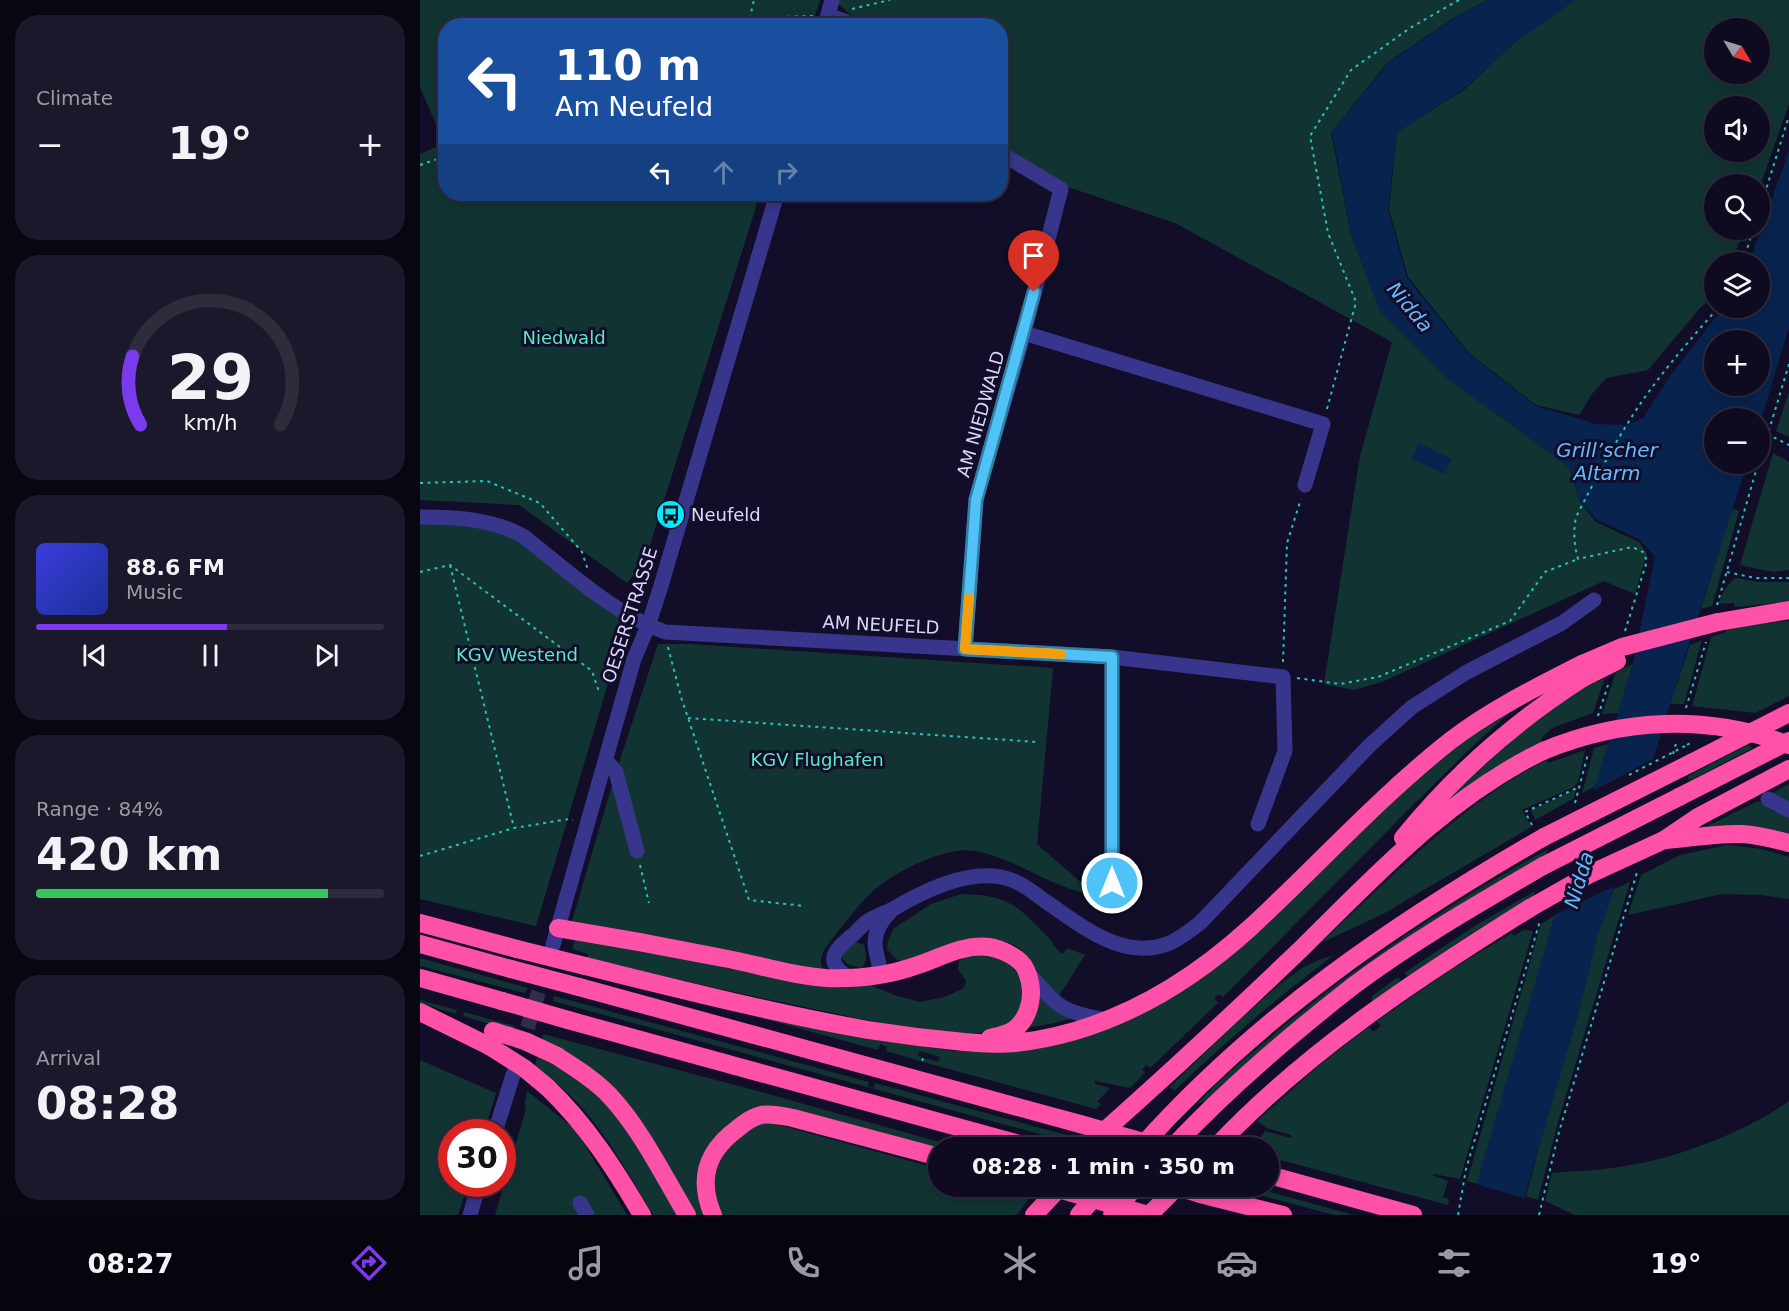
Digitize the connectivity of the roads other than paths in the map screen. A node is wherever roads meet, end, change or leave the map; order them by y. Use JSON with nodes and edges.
{"nodes":[{"id":1,"x":1008,"y":158,"type":"edge"},
{"id":2,"x":775,"y":201,"type":"edge"},
{"id":3,"x":1024,"y":333,"type":"junction"},
{"id":4,"x":1305,"y":485,"type":"road end"},
{"id":5,"x":420,"y":517,"type":"edge"},
{"id":6,"x":1594,"y":600,"type":"dead end"},
{"id":7,"x":1789,"y":610,"type":"edge"},
{"id":8,"x":648,"y":626,"type":"junction"},
{"id":9,"x":965,"y":649,"type":"junction"},
{"id":10,"x":1112,"y":657,"type":"junction"},
{"id":11,"x":1583,"y":671,"type":"junction"},
{"id":12,"x":1789,"y":713,"type":"edge"},
{"id":13,"x":1789,"y":743,"type":"edge"},
{"id":14,"x":606,"y":760,"type":"junction"},
{"id":15,"x":1789,"y":769,"type":"edge"},
{"id":16,"x":1768,"y":799,"type":"dead end"},
{"id":17,"x":1789,"y":810,"type":"edge"},
{"id":18,"x":1258,"y":824,"type":"dead end"},
{"id":19,"x":1664,"y":840,"type":"junction"},
{"id":20,"x":1789,"y":843,"type":"edge"},
{"id":21,"x":637,"y":851,"type":"road end"},
{"id":22,"x":1372,"y":878,"type":"junction"},
{"id":23,"x":1112,"y":883,"type":"dead end"},
{"id":24,"x":893,"y":909,"type":"junction"},
{"id":25,"x":420,"y":923,"type":"edge"},
{"id":26,"x":555,"y":937,"type":"joint"},
{"id":27,"x":420,"y":944,"type":"edge"},
{"id":28,"x":1026,"y":970,"type":"junction"},
{"id":29,"x":869,"y":976,"type":"junction"},
{"id":30,"x":848,"y":977,"type":"junction"},
{"id":31,"x":420,"y":978,"type":"edge"},
{"id":32,"x":420,"y":1010,"type":"edge"},
{"id":33,"x":1107,"y":1020,"type":"junction"},
{"id":34,"x":491,"y":1039,"type":"junction"},
{"id":35,"x":965,"y":1042,"type":"junction"},
{"id":36,"x":513,"y":1075,"type":"tunnel mouth"},
{"id":37,"x":1147,"y":1094,"type":"junction"},
{"id":38,"x":499,"y":1119,"type":"edge"},
{"id":39,"x":994,"y":1137,"type":"edge"},
{"id":40,"x":1098,"y":1137,"type":"edge"},
{"id":41,"x":1107,"y":1137,"type":"edge"},
{"id":42,"x":1126,"y":1137,"type":"edge"},
{"id":43,"x":1151,"y":1137,"type":"edge"},
{"id":44,"x":1182,"y":1137,"type":"edge"},
{"id":45,"x":1225,"y":1137,"type":"edge"},
{"id":46,"x":928,"y":1154,"type":"edge"},
{"id":47,"x":1279,"y":1178,"type":"edge"},
{"id":48,"x":475,"y":1197,"type":"edge"},
{"id":49,"x":1039,"y":1197,"type":"edge"},
{"id":50,"x":1051,"y":1197,"type":"edge"},
{"id":51,"x":1054,"y":1197,"type":"edge"},
{"id":52,"x":1088,"y":1197,"type":"edge"},
{"id":53,"x":1095,"y":1197,"type":"edge"},
{"id":54,"x":1127,"y":1197,"type":"edge"},
{"id":55,"x":1166,"y":1197,"type":"edge"},
{"id":56,"x":1212,"y":1197,"type":"edge"},
{"id":57,"x":1150,"y":1214,"type":"edge"},
{"id":58,"x":470,"y":1215,"type":"edge"},
{"id":59,"x":642,"y":1215,"type":"edge"},
{"id":60,"x":687,"y":1215,"type":"edge"},
{"id":61,"x":713,"y":1215,"type":"edge"},
{"id":62,"x":1023,"y":1215,"type":"edge"},
{"id":63,"x":1034,"y":1215,"type":"edge"},
{"id":64,"x":1042,"y":1215,"type":"edge"},
{"id":65,"x":1079,"y":1215,"type":"edge"},
{"id":66,"x":1112,"y":1215,"type":"edge"},
{"id":67,"x":1283,"y":1215,"type":"edge"},
{"id":68,"x":1413,"y":1215,"type":"edge"}],
"edges":[{"from":1,"to":3,"type":"street","name":"AM NIEDWALD"},
{"from":2,"to":8,"type":"street","name":"OESERSTRASSE"},
{"from":3,"to":4,"type":"street","name":"AM NIEDWALD"},
{"from":3,"to":9,"type":"street","name":"AM NIEDWALD"},
{"from":5,"to":8,"type":"street","name":"AM NEUFELD"},
{"from":6,"to":24,"type":"street"},
{"from":7,"to":11,"type":"highway","bridge":true},
{"from":8,"to":9,"type":"street","name":"AM NEUFELD"},
{"from":8,"to":14,"type":"street","name":"OESERSTRASSE"},
{"from":9,"to":10,"type":"street","name":"AM NEUFELD"},
{"from":10,"to":18,"type":"street","name":"AM NEUFELD"},
{"from":10,"to":23,"type":"street"},
{"from":11,"to":22,"type":"highway"},
{"from":11,"to":33,"type":"highway"},
{"from":12,"to":43,"type":"highway","bridge":true},
{"from":13,"to":22,"type":"highway","bridge":true},
{"from":13,"to":44,"type":"highway","bridge":true},
{"from":14,"to":21,"type":"street"},
{"from":14,"to":26,"type":"street","name":"OESERSTRASSE"},
{"from":15,"to":19,"type":"highway"},
{"from":16,"to":17,"type":"street"},
{"from":19,"to":20,"type":"highway"},
{"from":19,"to":45,"type":"highway","bridge":true},
{"from":22,"to":37,"type":"highway"},
{"from":24,"to":29,"type":"street"},
{"from":24,"to":30,"type":"street"},
{"from":25,"to":35,"type":"highway","bridge":true},
{"from":26,"to":30,"type":"highway"},
{"from":27,"to":42,"type":"highway","bridge":true},
{"from":28,"to":29,"type":"highway"},
{"from":28,"to":33,"type":"street"},
{"from":28,"to":35,"type":"highway"},
{"from":29,"to":30,"type":"highway"},
{"from":31,"to":39,"type":"highway","bridge":true},
{"from":32,"to":34,"type":"highway"},
{"from":33,"to":35,"type":"highway"},
{"from":34,"to":59,"type":"highway","bridge":true},
{"from":34,"to":60,"type":"highway","bridge":true},
{"from":36,"to":38,"type":"street"},
{"from":37,"to":40,"type":"highway"},
{"from":37,"to":41,"type":"highway"},
{"from":46,"to":61,"type":"highway"},
{"from":47,"to":68,"type":"highway"},
{"from":48,"to":58,"type":"street"},
{"from":49,"to":62,"type":"highway"},
{"from":50,"to":63,"type":"highway"},
{"from":51,"to":64,"type":"highway"},
{"from":52,"to":57,"type":"highway","bridge":true},
{"from":53,"to":65,"type":"highway"},
{"from":54,"to":66,"type":"highway"},
{"from":55,"to":57,"type":"highway"},
{"from":56,"to":67,"type":"highway","bridge":true}]}
